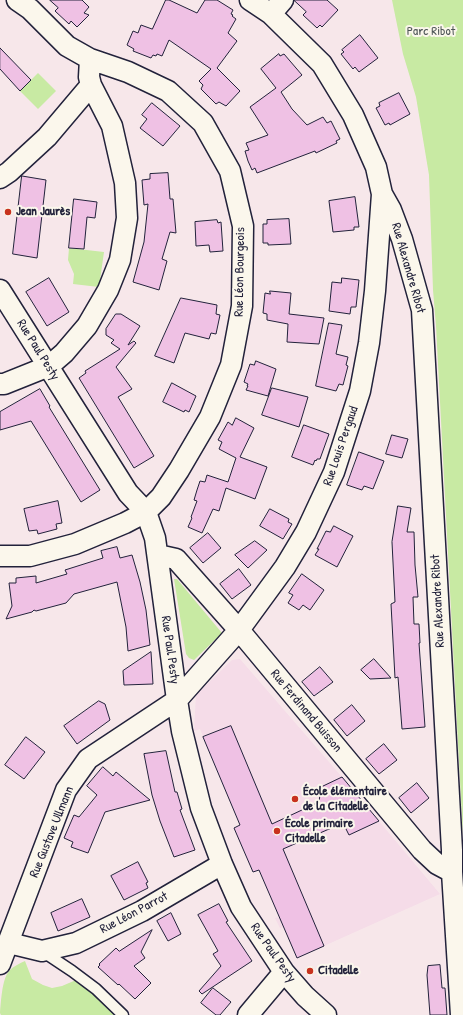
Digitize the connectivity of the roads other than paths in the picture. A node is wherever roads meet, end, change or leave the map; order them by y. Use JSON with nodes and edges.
{"nodes":[{"id":1,"x":17,"y":0,"type":"edge"},
{"id":2,"x":250,"y":0,"type":"edge"},
{"id":3,"x":277,"y":7,"type":"edge"},
{"id":4,"x":90,"y":59,"type":"junction"},
{"id":5,"x":91,"y":84,"type":"junction"},
{"id":6,"x":0,"y":178,"type":"edge"},
{"id":7,"x":382,"y":194,"type":"junction"},
{"id":8,"x":0,"y":290,"type":"edge"},
{"id":9,"x":49,"y":366,"type":"junction"},
{"id":10,"x":0,"y":384,"type":"edge"},
{"id":11,"x":146,"y":512,"type":"junction"},
{"id":12,"x":158,"y":555,"type":"junction"},
{"id":13,"x":0,"y":556,"type":"edge"},
{"id":14,"x":239,"y":630,"type":"junction"},
{"id":15,"x":177,"y":700,"type":"junction"},
{"id":16,"x":222,"y":864,"type":"junction"},
{"id":17,"x":452,"y":872,"type":"junction"},
{"id":18,"x":8,"y":943,"type":"junction"},
{"id":19,"x":42,"y":951,"type":"junction"},
{"id":20,"x":0,"y":964,"type":"edge"},
{"id":21,"x":284,"y":972,"type":"junction"},
{"id":22,"x":123,"y":1015,"type":"edge"},
{"id":23,"x":248,"y":1015,"type":"edge"},
{"id":24,"x":326,"y":1015,"type":"edge"},
{"id":25,"x":461,"y":1015,"type":"edge"}],
"edges":[{"from":1,"to":4,"type":"street","name":"Rue Léon Bourgeois"},
{"from":2,"to":3,"type":"street"},
{"from":3,"to":7,"type":"street"},
{"from":4,"to":5,"type":"street"},
{"from":4,"to":11,"type":"street","name":"Rue Léon Bourgeois"},
{"from":5,"to":6,"type":"street"},
{"from":5,"to":9,"type":"street"},
{"from":7,"to":14,"type":"street","name":"Rue Louis Pergaud"},
{"from":7,"to":17,"type":"street","name":"Rue Alexandre Ribot"},
{"from":8,"to":9,"type":"street","name":"Rue Paul Pesty"},
{"from":9,"to":10,"type":"street"},
{"from":9,"to":11,"type":"street","name":"Rue Paul Pesty"},
{"from":11,"to":12,"type":"street","name":"Rue Paul Pesty"},
{"from":11,"to":13,"type":"street","name":"Rue Léon Bourgeois"},
{"from":12,"to":14,"type":"street","name":"Rue Ferdinand Buisson"},
{"from":12,"to":15,"type":"street","name":"Rue Paul Pesty"},
{"from":14,"to":15,"type":"street","name":"Rue Louis Pergaud"},
{"from":14,"to":17,"type":"street","name":"Rue Ferdinand Buisson"},
{"from":15,"to":16,"type":"street","name":"Rue Paul Pesty"},
{"from":15,"to":18,"type":"street","name":"Rue Gustave Ullmann"},
{"from":16,"to":19,"type":"street","name":"Rue Léon Parrot"},
{"from":16,"to":21,"type":"street","name":"Rue Paul Pesty"},
{"from":17,"to":25,"type":"street","name":"Rue Alexandre Ribot"},
{"from":18,"to":19,"type":"street","name":"Rue Léon Parrot"},
{"from":18,"to":20,"type":"street","name":"Rue Gustave Ullmann"},
{"from":19,"to":22,"type":"lane","name":"Rue Léon Parrot"},
{"from":21,"to":23,"type":"street"},
{"from":21,"to":24,"type":"street","name":"Rue Paul Pesty"}]}
